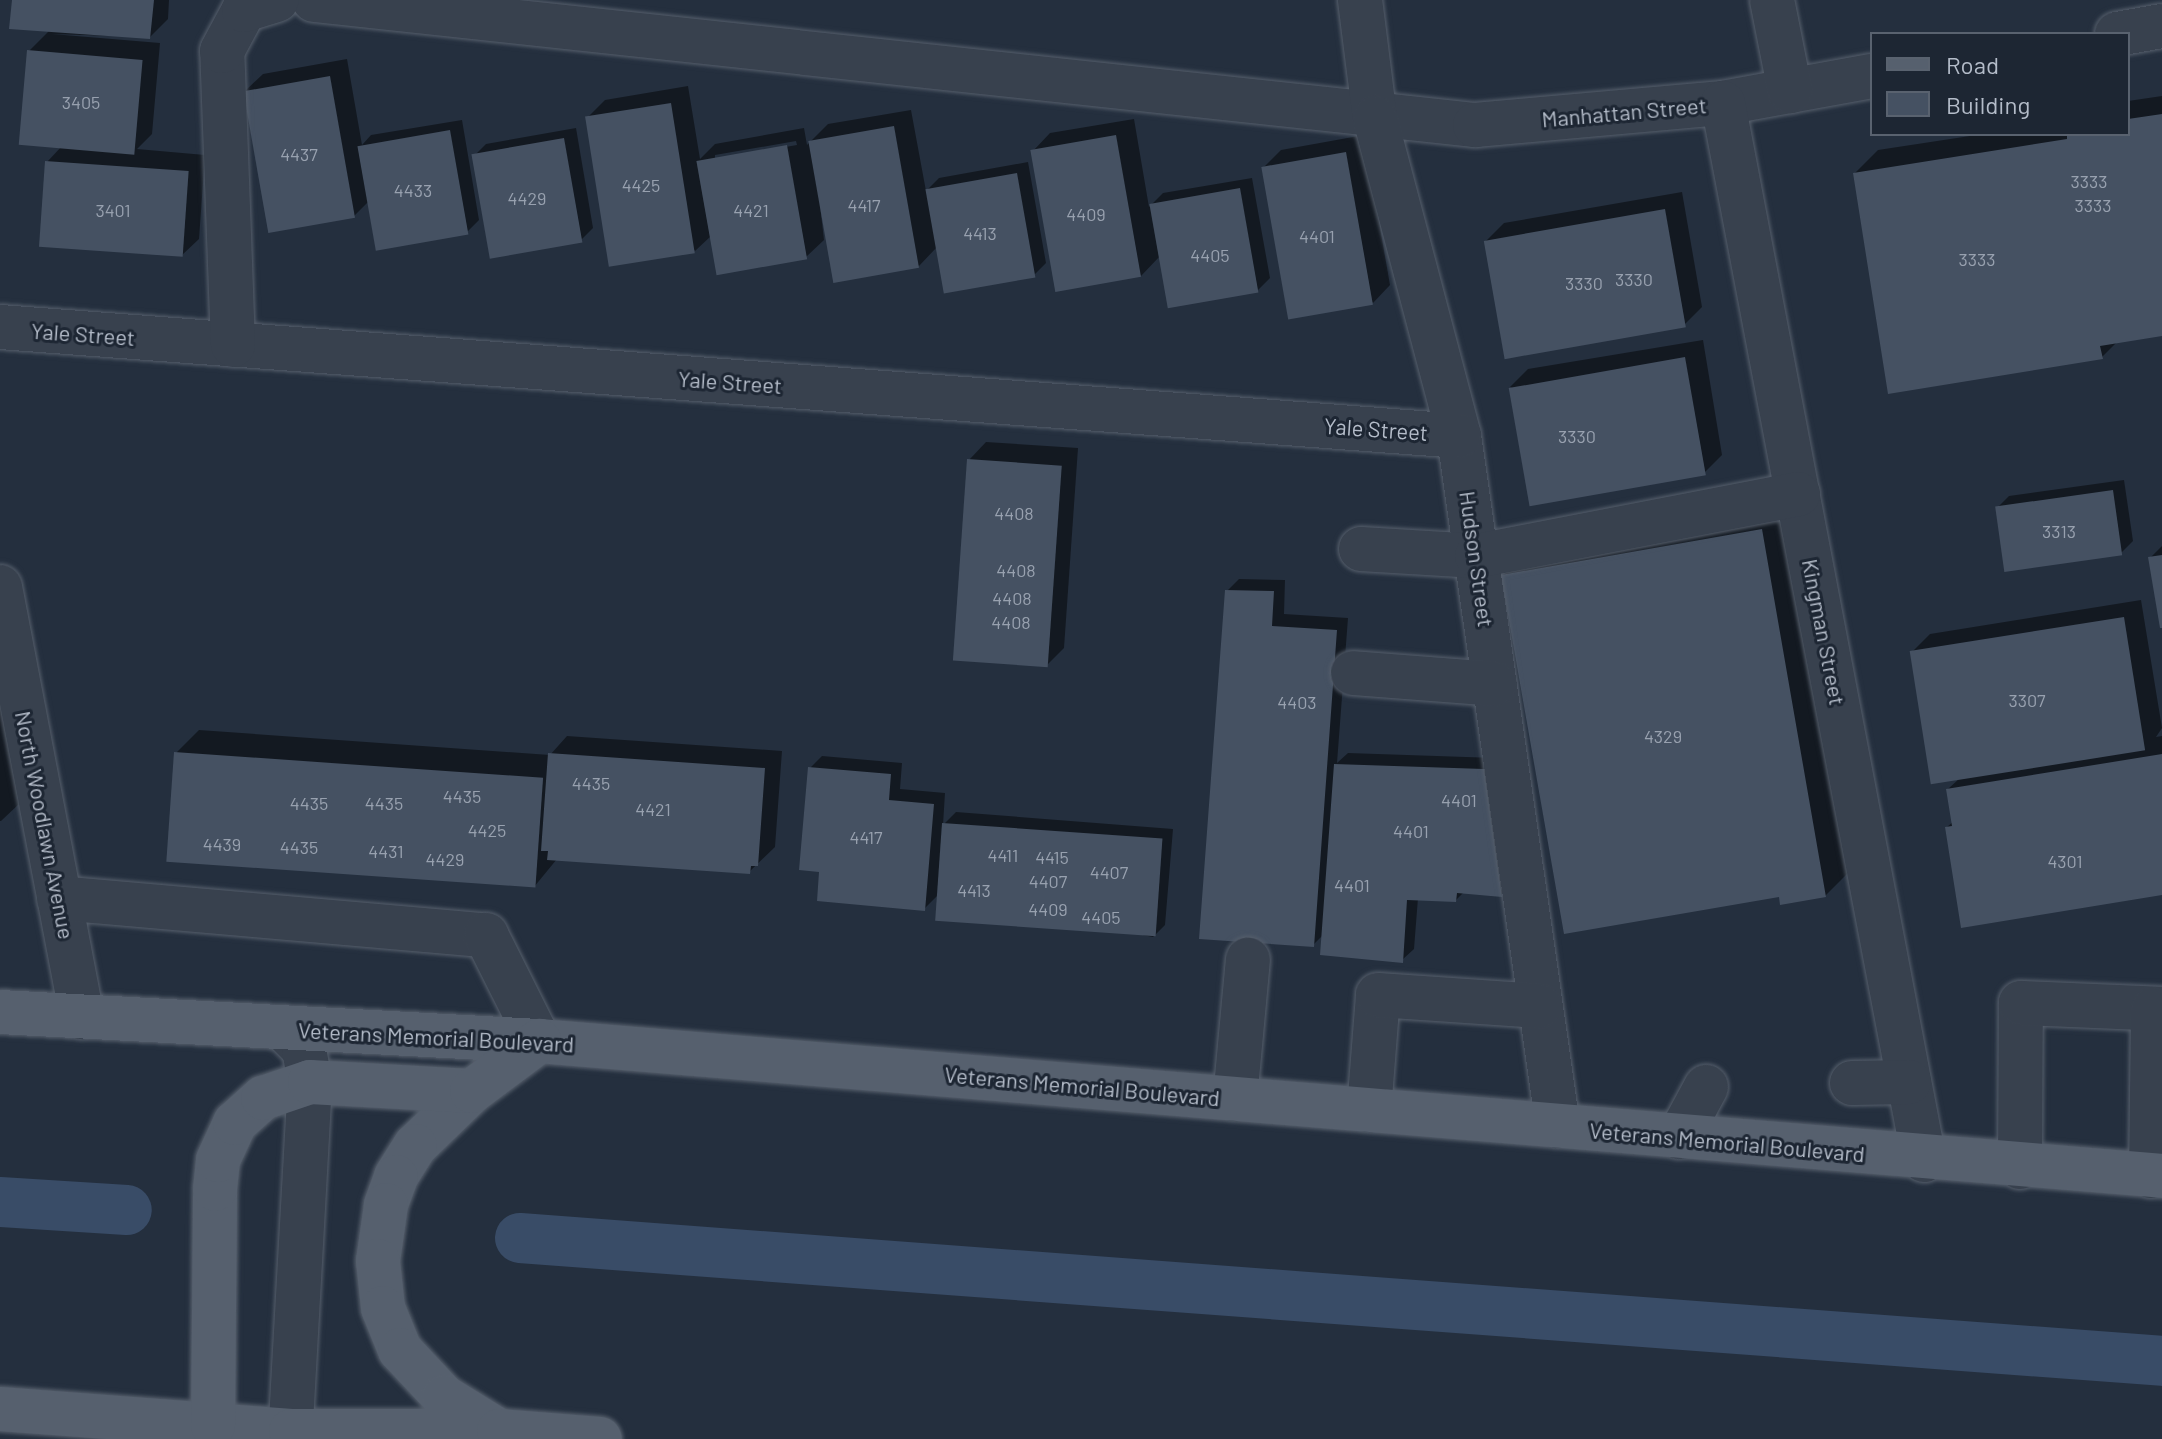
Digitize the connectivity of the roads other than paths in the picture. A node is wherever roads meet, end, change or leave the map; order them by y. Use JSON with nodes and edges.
{"nodes":[{"id":1,"x":276,"y":0,"type":"edge"},
{"id":2,"x":314,"y":0,"type":"edge"},
{"id":3,"x":1360,"y":0,"type":"edge"},
{"id":4,"x":1772,"y":0,"type":"edge"},
{"id":5,"x":2162,"y":26,"type":"edge"},
{"id":6,"x":2128,"y":32,"type":"edge"},
{"id":7,"x":1870,"y":76,"type":"edge"},
{"id":8,"x":1790,"y":91,"type":"junction"},
{"id":9,"x":1723,"y":103,"type":"junction"},
{"id":10,"x":1375,"y":118,"type":"junction"},
{"id":11,"x":0,"y":327,"type":"edge"},
{"id":12,"x":233,"y":345,"type":"junction"},
{"id":13,"x":1459,"y":436,"type":"junction"},
{"id":14,"x":1798,"y":494,"type":"junction"},
{"id":15,"x":1361,"y":549,"type":"dead end"},
{"id":16,"x":1477,"y":556,"type":"junction"},
{"id":17,"x":0,"y":587,"type":"edge"},
{"id":18,"x":1353,"y":673,"type":"dead end"},
{"id":19,"x":1495,"y":684,"type":"junction"},
{"id":20,"x":59,"y":898,"type":"junction"},
{"id":21,"x":1248,"y":960,"type":"dead end"},
{"id":22,"x":1540,"y":1006,"type":"junction"},
{"id":23,"x":2158,"y":1009,"type":"edge"},
{"id":24,"x":0,"y":1012,"type":"edge"},
{"id":25,"x":82,"y":1017,"type":"junction"},
{"id":26,"x":283,"y":1028,"type":"junction"},
{"id":27,"x":539,"y":1041,"type":"junction"},
{"id":28,"x":310,"y":1082,"type":"junction"},
{"id":29,"x":1909,"y":1082,"type":"junction"},
{"id":30,"x":1852,"y":1083,"type":"dead end"},
{"id":31,"x":1706,"y":1087,"type":"dead end"},
{"id":32,"x":472,"y":1091,"type":"junction"},
{"id":33,"x":1235,"y":1099,"type":"junction"},
{"id":34,"x":1369,"y":1110,"type":"junction"},
{"id":35,"x":1558,"y":1126,"type":"junction"},
{"id":36,"x":1679,"y":1137,"type":"junction"},
{"id":37,"x":1924,"y":1160,"type":"junction"},
{"id":38,"x":2020,"y":1167,"type":"junction"},
{"id":39,"x":2156,"y":1176,"type":"edge"},
{"id":40,"x":0,"y":1409,"type":"edge"},
{"id":41,"x":499,"y":1431,"type":"junction"},
{"id":42,"x":213,"y":1432,"type":"edge"},
{"id":43,"x":291,"y":1435,"type":"edge"},
{"id":44,"x":600,"y":1439,"type":"edge"}],
"edges":[{"from":1,"to":12,"type":"street"},
{"from":2,"to":10,"type":"street","name":"Manhattan Street"},
{"from":3,"to":10,"type":"street","name":"Hudson Street"},
{"from":4,"to":8,"type":"street"},
{"from":5,"to":6,"type":"street"},
{"from":7,"to":8,"type":"street","name":"Manhattan Street"},
{"from":8,"to":9,"type":"street","name":"Manhattan Street"},
{"from":9,"to":10,"type":"street","name":"Manhattan Street"},
{"from":9,"to":14,"type":"street","name":"Kingman Street"},
{"from":10,"to":13,"type":"street","name":"Hudson Street"},
{"from":11,"to":12,"type":"street","name":"Yale Street"},
{"from":12,"to":13,"type":"street","name":"Yale Street"},
{"from":13,"to":16,"type":"street","name":"Hudson Street"},
{"from":14,"to":16,"type":"street"},
{"from":14,"to":29,"type":"street","name":"Kingman Street"},
{"from":15,"to":16,"type":"street"},
{"from":16,"to":19,"type":"street","name":"Hudson Street"},
{"from":17,"to":20,"type":"street","name":"North Woodlawn Avenue"},
{"from":18,"to":19,"type":"street"},
{"from":19,"to":22,"type":"street","name":"Hudson Street"},
{"from":20,"to":25,"type":"street","name":"North Woodlawn Avenue"},
{"from":20,"to":27,"type":"street"},
{"from":21,"to":33,"type":"street"},
{"from":22,"to":34,"type":"street"},
{"from":22,"to":35,"type":"street","name":"Hudson Street"},
{"from":23,"to":38,"type":"street"},
{"from":23,"to":39,"type":"street"},
{"from":24,"to":25,"type":"main road","name":"Veterans Memorial Boulevard"},
{"from":25,"to":26,"type":"main road","name":"Veterans Memorial Boulevard"},
{"from":26,"to":27,"type":"main road","name":"Veterans Memorial Boulevard"},
{"from":26,"to":28,"type":"street"},
{"from":27,"to":32,"type":"main road"},
{"from":27,"to":33,"type":"main road","name":"Veterans Memorial Boulevard"},
{"from":28,"to":32,"type":"main road"},
{"from":28,"to":42,"type":"main road"},
{"from":28,"to":43,"type":"street"},
{"from":29,"to":30,"type":"street"},
{"from":29,"to":37,"type":"street","name":"Kingman Street"},
{"from":31,"to":36,"type":"street"},
{"from":32,"to":41,"type":"main road"},
{"from":33,"to":34,"type":"main road","name":"Veterans Memorial Boulevard"},
{"from":34,"to":35,"type":"main road","name":"Veterans Memorial Boulevard"},
{"from":35,"to":36,"type":"main road","name":"Veterans Memorial Boulevard"},
{"from":36,"to":37,"type":"main road","name":"Veterans Memorial Boulevard"},
{"from":37,"to":38,"type":"main road","name":"Veterans Memorial Boulevard"},
{"from":38,"to":39,"type":"main road","name":"Veterans Memorial Boulevard"},
{"from":40,"to":42,"type":"main road"},
{"from":41,"to":43,"type":"main road"},
{"from":41,"to":44,"type":"main road"},
{"from":42,"to":43,"type":"main road"}]}
